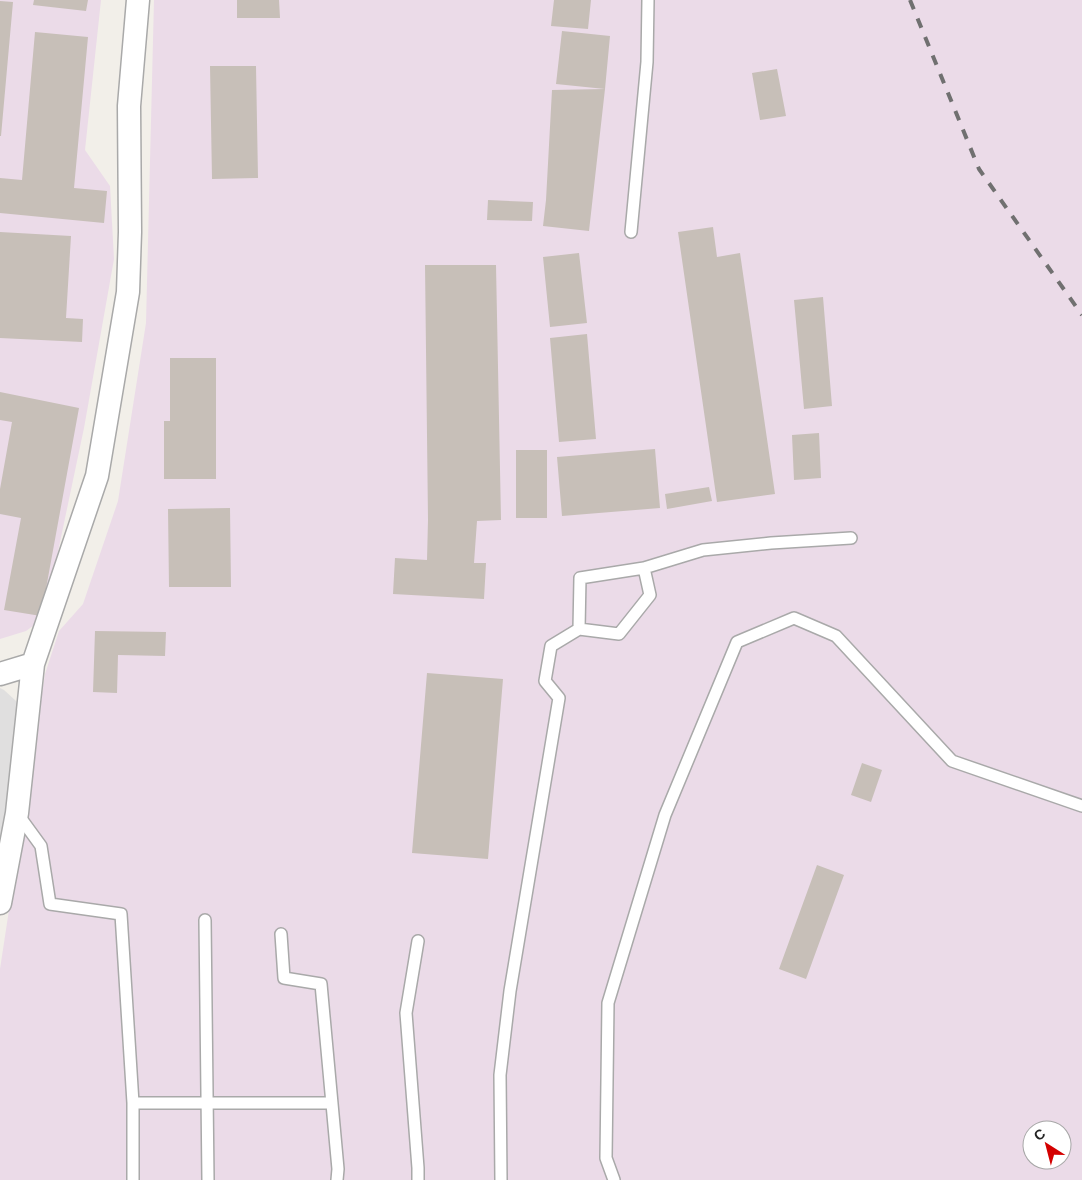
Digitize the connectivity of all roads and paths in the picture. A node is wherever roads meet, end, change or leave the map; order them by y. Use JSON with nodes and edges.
{"nodes":[{"id":1,"x":138,"y":0,"type":"edge"},
{"id":2,"x":648,"y":0,"type":"edge"},
{"id":3,"x":630,"y":232,"type":"dead end"},
{"id":4,"x":851,"y":538,"type":"dead end"},
{"id":5,"x":644,"y":568,"type":"junction"},
{"id":6,"x":579,"y":629,"type":"junction"},
{"id":7,"x":33,"y":664,"type":"junction"},
{"id":8,"x":0,"y":674,"type":"edge"},
{"id":9,"x":1082,"y":806,"type":"edge"},
{"id":10,"x":18,"y":812,"type":"junction"},
{"id":11,"x":0,"y":903,"type":"edge"},
{"id":12,"x":205,"y":920,"type":"dead end"},
{"id":13,"x":280,"y":934,"type":"dead end"},
{"id":14,"x":418,"y":940,"type":"dead end"},
{"id":15,"x":133,"y":1103,"type":"junction"},
{"id":16,"x":208,"y":1103,"type":"junction"},
{"id":17,"x":332,"y":1103,"type":"junction"},
{"id":18,"x":133,"y":1180,"type":"edge"},
{"id":19,"x":208,"y":1180,"type":"edge"},
{"id":20,"x":337,"y":1180,"type":"edge"},
{"id":21,"x":418,"y":1180,"type":"edge"},
{"id":22,"x":501,"y":1180,"type":"edge"},
{"id":23,"x":614,"y":1180,"type":"edge"}],
"edges":[{"from":1,"to":7,"type":"street"},
{"from":2,"to":3,"type":"lane"},
{"from":4,"to":5,"type":"lane"},
{"from":5,"to":6,"type":"lane"},
{"from":5,"to":6,"type":"lane"},
{"from":6,"to":22,"type":"lane"},
{"from":7,"to":8,"type":"street"},
{"from":7,"to":10,"type":"street"},
{"from":9,"to":23,"type":"lane"},
{"from":10,"to":11,"type":"street"},
{"from":10,"to":15,"type":"lane"},
{"from":12,"to":16,"type":"lane"},
{"from":13,"to":17,"type":"lane"},
{"from":14,"to":21,"type":"lane"},
{"from":15,"to":16,"type":"lane"},
{"from":15,"to":18,"type":"lane"},
{"from":16,"to":17,"type":"lane"},
{"from":16,"to":19,"type":"lane"},
{"from":17,"to":20,"type":"lane"}]}
